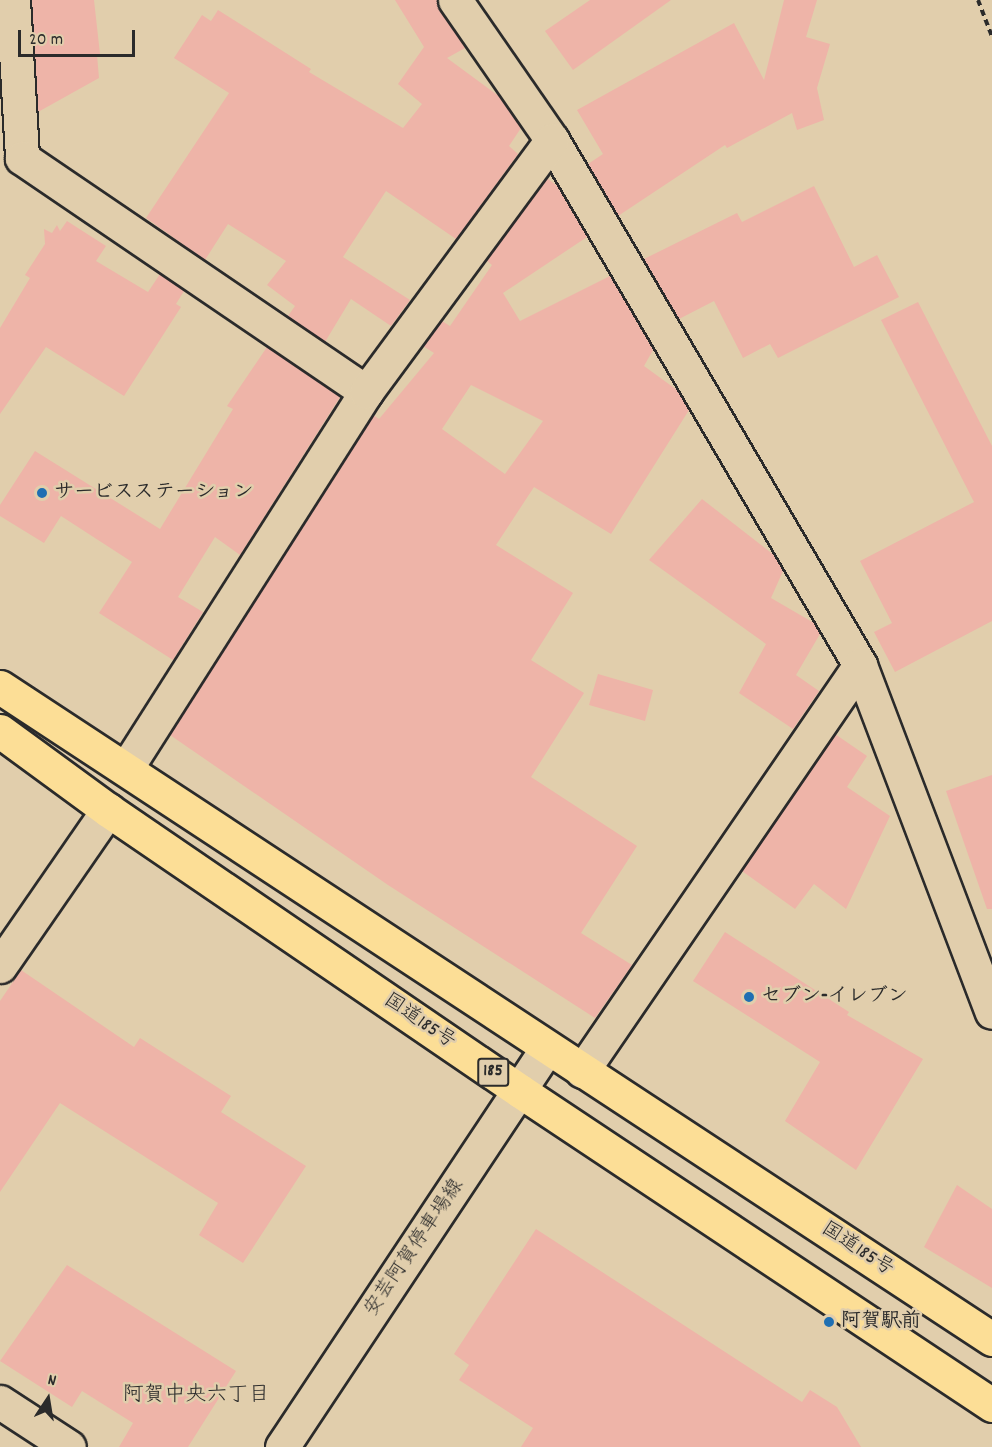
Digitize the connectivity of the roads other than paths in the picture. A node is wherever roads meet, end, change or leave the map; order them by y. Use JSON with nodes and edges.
{"nodes":[{"id":1,"x":13,"y":0,"type":"edge"},
{"id":2,"x":455,"y":0,"type":"edge"},
{"id":3,"x":552,"y":140,"type":"junction"},
{"id":4,"x":11,"y":163,"type":"edge"},
{"id":5,"x":366,"y":392,"type":"junction"},
{"id":6,"x":860,"y":665,"type":"junction"},
{"id":7,"x":0,"y":687,"type":"edge"},
{"id":8,"x":0,"y":731,"type":"edge"},
{"id":9,"x":126,"y":767,"type":"junction"},
{"id":10,"x":108,"y":810,"type":"junction"},
{"id":11,"x":0,"y":966,"type":"edge"},
{"id":12,"x":992,"y":1012,"type":"edge"},
{"id":13,"x":547,"y":1048,"type":"junction"},
{"id":14,"x":582,"y":1071,"type":"junction"},
{"id":15,"x":520,"y":1090,"type":"junction"},
{"id":16,"x":992,"y":1339,"type":"edge"},
{"id":17,"x":0,"y":1402,"type":"edge"},
{"id":18,"x":992,"y":1405,"type":"edge"},
{"id":19,"x":69,"y":1447,"type":"edge"},
{"id":20,"x":282,"y":1447,"type":"edge"}],
"edges":[{"from":1,"to":4,"type":"street"},
{"from":2,"to":3,"type":"street"},
{"from":3,"to":5,"type":"street"},
{"from":3,"to":6,"type":"street"},
{"from":4,"to":5,"type":"street"},
{"from":5,"to":9,"type":"street"},
{"from":6,"to":12,"type":"street"},
{"from":6,"to":14,"type":"street"},
{"from":7,"to":9,"type":"highway","name":"国道185号","number":"185"},
{"from":8,"to":10,"type":"highway","name":"国道185号","number":"185"},
{"from":9,"to":13,"type":"highway","name":"国道185号","number":"185"},
{"from":10,"to":11,"type":"street"},
{"from":10,"to":15,"type":"highway","name":"国道185号","number":"185"},
{"from":13,"to":14,"type":"highway","name":"国道185号","number":"185"},
{"from":13,"to":15,"type":"street","name":"安芸阿賀停車場線"},
{"from":14,"to":16,"type":"highway","name":"国道185号","number":"185"},
{"from":15,"to":18,"type":"highway","name":"国道185号","number":"185"},
{"from":15,"to":20,"type":"street","name":"安芸阿賀停車場線"},
{"from":17,"to":19,"type":"street"}]}
